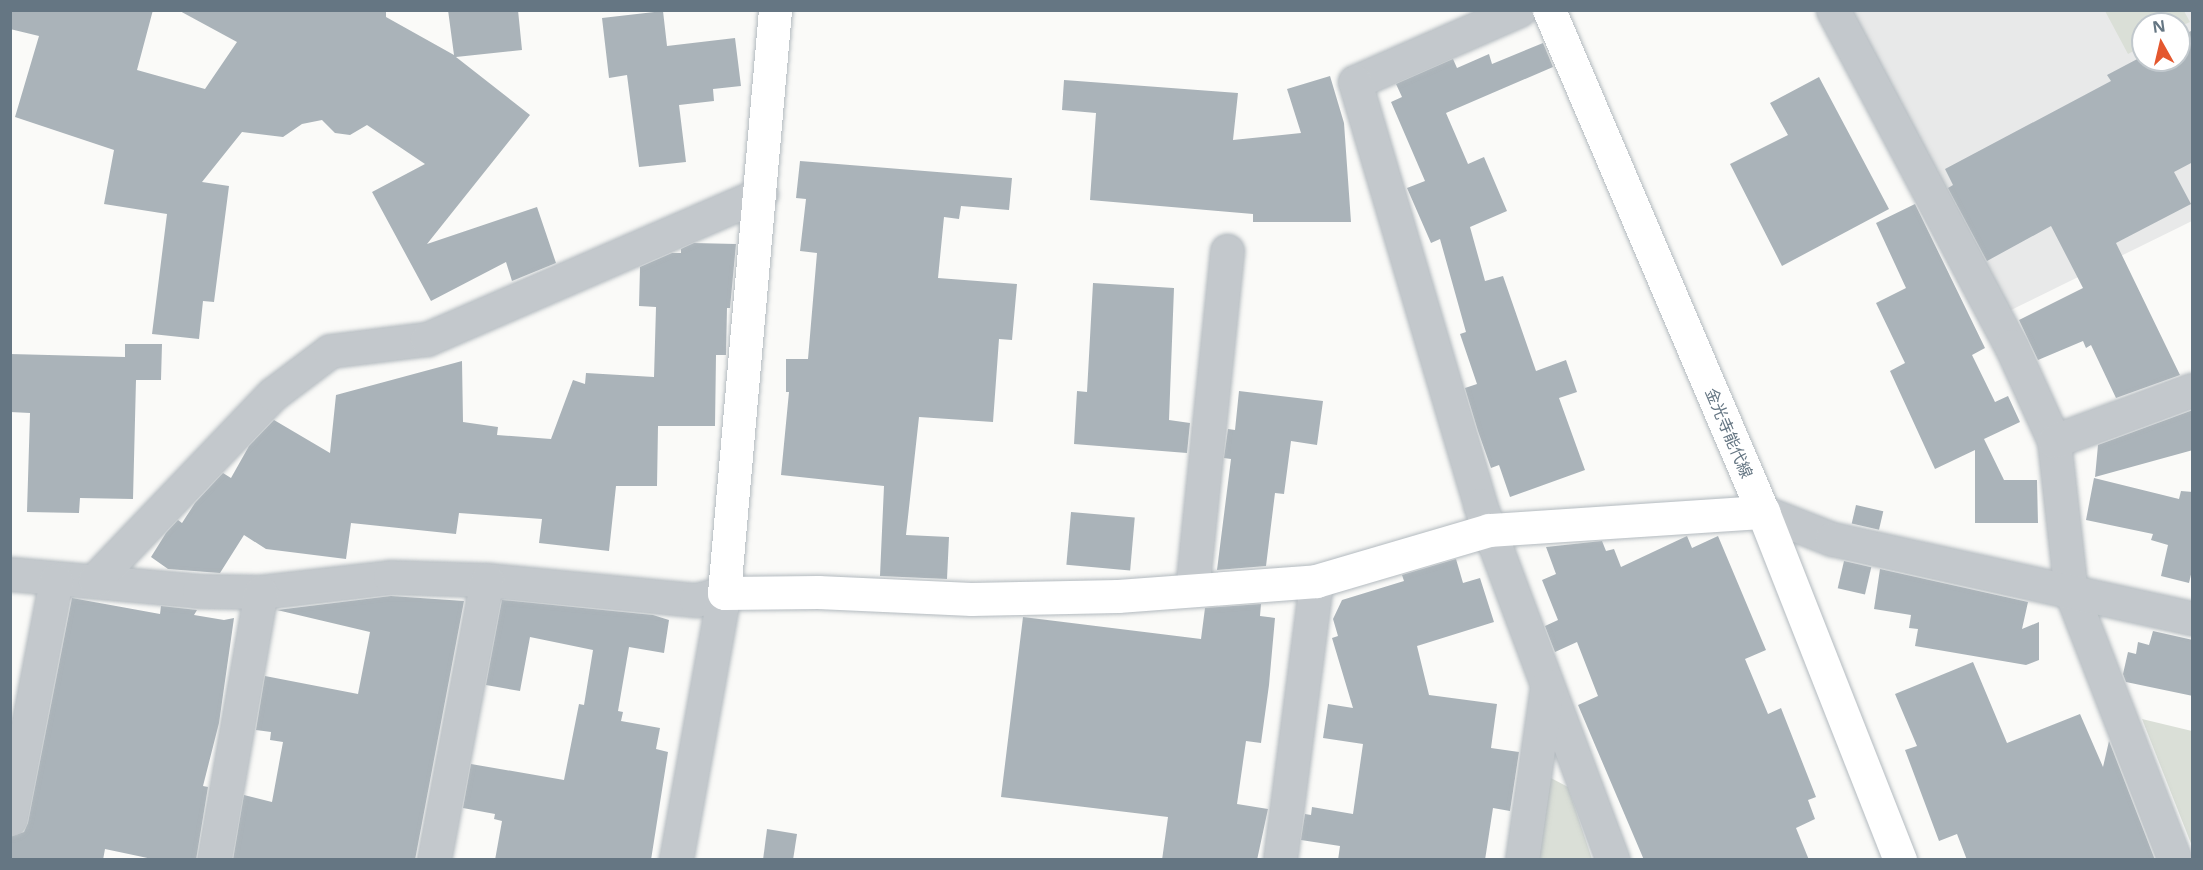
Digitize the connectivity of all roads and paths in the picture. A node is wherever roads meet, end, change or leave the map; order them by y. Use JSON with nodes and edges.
{"nodes":[{"id":1,"x":776,"y":10,"type":"edge"},
{"id":2,"x":1519,"y":10,"type":"edge"},
{"id":3,"x":1549,"y":10,"type":"edge"},
{"id":4,"x":1833,"y":10,"type":"edge"},
{"id":5,"x":761,"y":194,"type":"junction"},
{"id":6,"x":1227,"y":251,"type":"dead end"},
{"id":7,"x":2193,"y":390,"type":"edge"},
{"id":8,"x":2054,"y":441,"type":"junction"},
{"id":9,"x":1763,"y":512,"type":"junction"},
{"id":10,"x":1489,"y":530,"type":"junction"},
{"id":11,"x":10,"y":574,"type":"edge"},
{"id":12,"x":57,"y":580,"type":"junction"},
{"id":13,"x":95,"y":580,"type":"junction"},
{"id":14,"x":487,"y":580,"type":"junction"},
{"id":15,"x":1316,"y":581,"type":"junction"},
{"id":16,"x":1192,"y":590,"type":"junction"},
{"id":17,"x":261,"y":592,"type":"junction"},
{"id":18,"x":2071,"y":592,"type":"junction"},
{"id":19,"x":724,"y":594,"type":"junction"},
{"id":20,"x":2193,"y":618,"type":"edge"},
{"id":21,"x":1547,"y":681,"type":"junction"},
{"id":22,"x":10,"y":819,"type":"edge"},
{"id":23,"x":214,"y":860,"type":"edge"},
{"id":24,"x":434,"y":860,"type":"edge"},
{"id":25,"x":676,"y":860,"type":"edge"},
{"id":26,"x":1280,"y":860,"type":"edge"},
{"id":27,"x":1522,"y":860,"type":"edge"},
{"id":28,"x":1613,"y":860,"type":"edge"},
{"id":29,"x":1900,"y":860,"type":"edge"},
{"id":30,"x":2175,"y":860,"type":"edge"}],
"edges":[{"from":1,"to":5,"type":"street"},
{"from":2,"to":10,"type":"street"},
{"from":3,"to":9,"type":"street","name":"金光寺能代線"},
{"from":4,"to":8,"type":"street"},
{"from":5,"to":13,"type":"street"},
{"from":5,"to":19,"type":"street"},
{"from":6,"to":16,"type":"street"},
{"from":7,"to":8,"type":"street"},
{"from":8,"to":18,"type":"street"},
{"from":9,"to":10,"type":"street"},
{"from":9,"to":18,"type":"street"},
{"from":9,"to":29,"type":"street","name":"金光寺能代線"},
{"from":10,"to":15,"type":"street"},
{"from":10,"to":21,"type":"street"},
{"from":11,"to":12,"type":"street"},
{"from":12,"to":13,"type":"street"},
{"from":12,"to":22,"type":"street"},
{"from":13,"to":17,"type":"street"},
{"from":14,"to":17,"type":"street"},
{"from":14,"to":19,"type":"street"},
{"from":14,"to":24,"type":"street"},
{"from":15,"to":16,"type":"street"},
{"from":15,"to":26,"type":"street"},
{"from":16,"to":19,"type":"street"},
{"from":17,"to":23,"type":"street"},
{"from":18,"to":20,"type":"street"},
{"from":18,"to":30,"type":"street"},
{"from":19,"to":25,"type":"street"},
{"from":21,"to":27,"type":"street"},
{"from":21,"to":28,"type":"street"}]}
